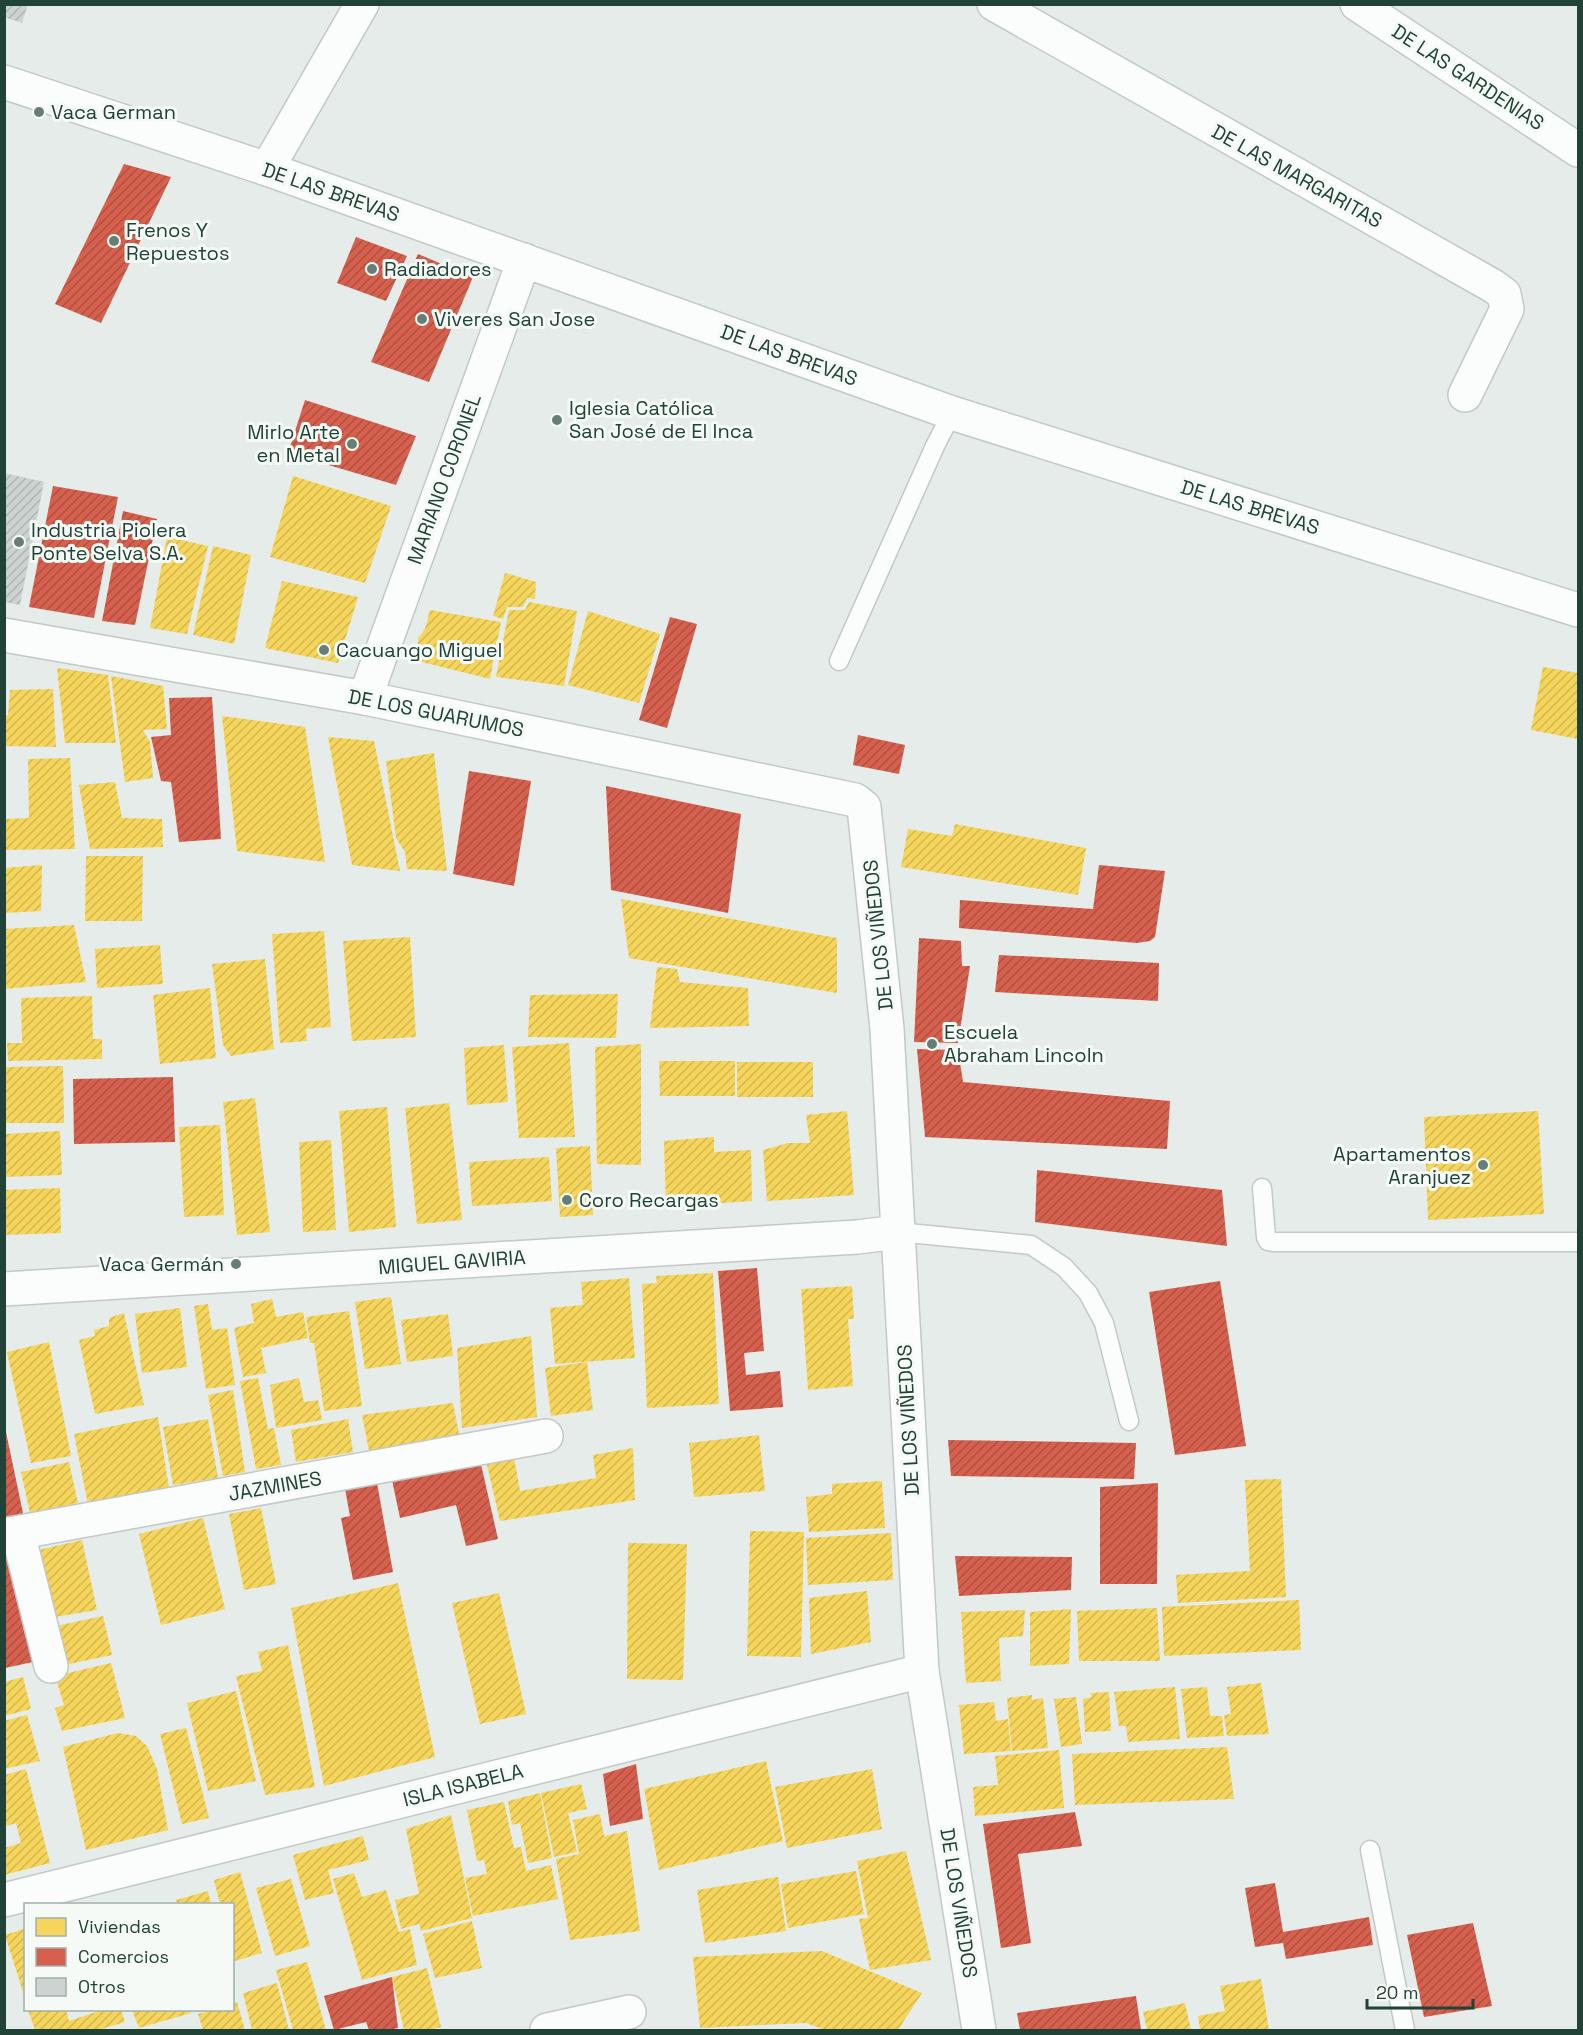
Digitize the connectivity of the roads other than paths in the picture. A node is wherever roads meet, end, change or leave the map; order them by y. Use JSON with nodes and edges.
{"nodes":[{"id":1,"x":362,"y":4,"type":"edge"},
{"id":2,"x":994,"y":4,"type":"edge"},
{"id":3,"x":1357,"y":4,"type":"edge"},
{"id":4,"x":4,"y":82,"type":"edge"},
{"id":5,"x":1578,"y":150,"type":"edge"},
{"id":6,"x":267,"y":169,"type":"junction"},
{"id":7,"x":524,"y":260,"type":"junction"},
{"id":8,"x":1465,"y":395,"type":"dead end"},
{"id":9,"x":952,"y":414,"type":"junction"},
{"id":10,"x":1578,"y":610,"type":"edge"},
{"id":11,"x":4,"y":635,"type":"edge"},
{"id":12,"x":839,"y":661,"type":"dead end"},
{"id":13,"x":365,"y":698,"type":"junction"},
{"id":14,"x":864,"y":807,"type":"joint"},
{"id":15,"x":1262,"y":1188,"type":"dead end"},
{"id":16,"x":898,"y":1232,"type":"junction"},
{"id":17,"x":1578,"y":1242,"type":"edge"},
{"id":18,"x":4,"y":1289,"type":"edge"},
{"id":19,"x":1129,"y":1421,"type":"dead end"},
{"id":20,"x":546,"y":1436,"type":"dead end"},
{"id":21,"x":11,"y":1534,"type":"edge"},
{"id":22,"x":51,"y":1666,"type":"dead end"},
{"id":23,"x":922,"y":1671,"type":"junction"},
{"id":24,"x":1370,"y":1850,"type":"dead end"},
{"id":25,"x":4,"y":1900,"type":"edge"},
{"id":26,"x":629,"y":2012,"type":"dead end"},
{"id":27,"x":547,"y":2031,"type":"edge"},
{"id":28,"x":979,"y":2031,"type":"edge"},
{"id":29,"x":1406,"y":2031,"type":"edge"}],
"edges":[{"from":1,"to":6,"type":"street"},
{"from":2,"to":8,"type":"street","name":"DE LAS MARGARITAS"},
{"from":3,"to":5,"type":"street","name":"DE LAS GARDENIAS"},
{"from":4,"to":6,"type":"street","name":"DE LAS BREVAS"},
{"from":6,"to":7,"type":"street","name":"DE LAS BREVAS"},
{"from":7,"to":9,"type":"street","name":"DE LAS BREVAS"},
{"from":7,"to":13,"type":"street","name":"MARIANO CORONEL"},
{"from":9,"to":10,"type":"street","name":"DE LAS BREVAS"},
{"from":9,"to":12,"type":"lane"},
{"from":11,"to":13,"type":"street","name":"DE LOS GUARUMOS"},
{"from":13,"to":14,"type":"street","name":"DE LOS GUARUMOS"},
{"from":14,"to":16,"type":"street","name":"DE LOS VIÑEDOS"},
{"from":15,"to":17,"type":"lane"},
{"from":16,"to":18,"type":"street","name":"MIGUEL GAVIRIA"},
{"from":16,"to":19,"type":"lane"},
{"from":16,"to":23,"type":"street","name":"DE LOS VIÑEDOS"},
{"from":20,"to":21,"type":"street","name":"JAZMINES"},
{"from":21,"to":22,"type":"street"},
{"from":23,"to":25,"type":"street","name":"ISLA ISABELA"},
{"from":23,"to":28,"type":"street","name":"DE LOS VIÑEDOS"},
{"from":24,"to":29,"type":"lane"},
{"from":26,"to":27,"type":"street"}]}
